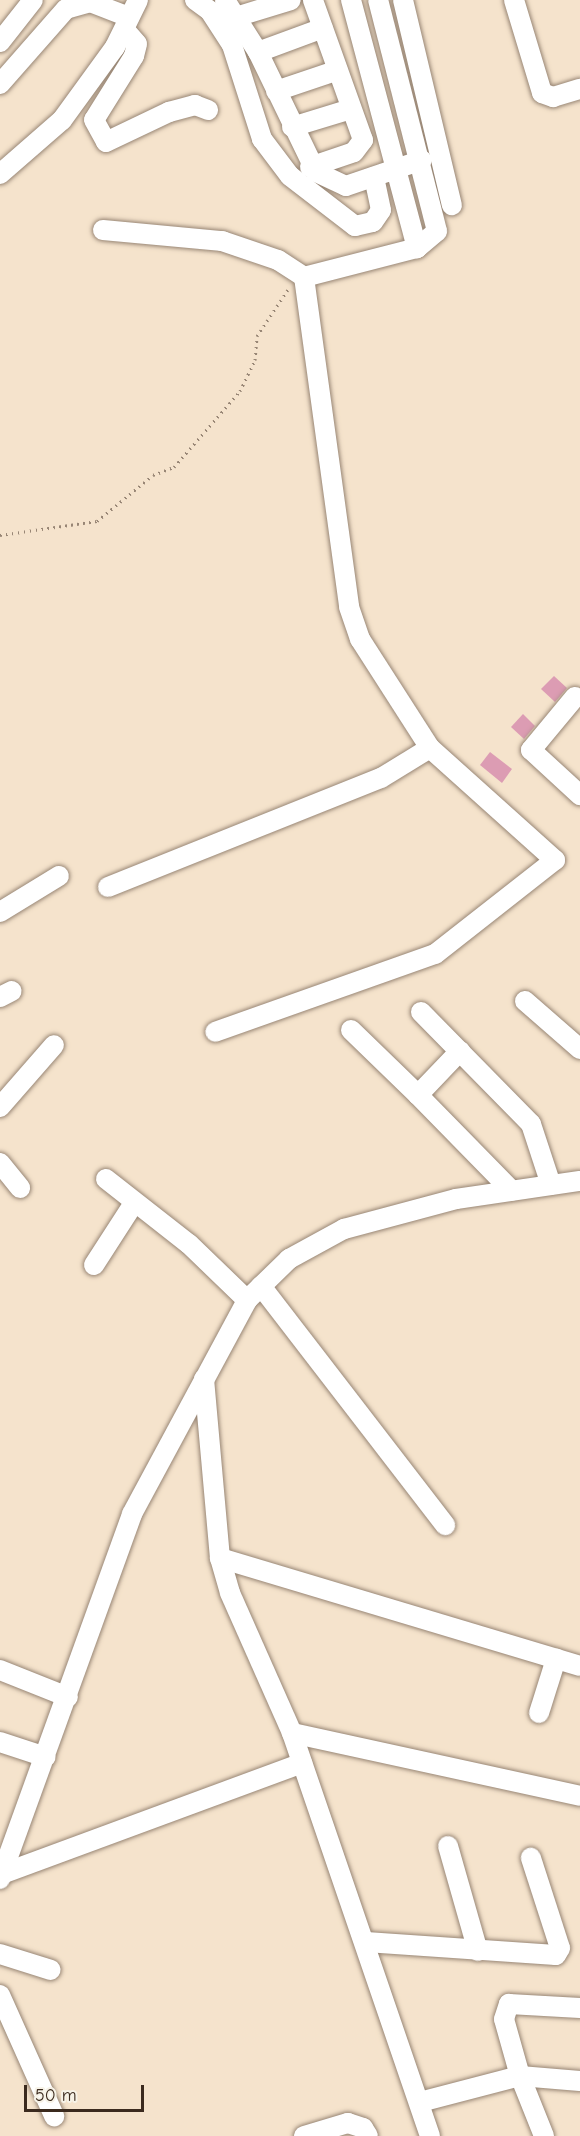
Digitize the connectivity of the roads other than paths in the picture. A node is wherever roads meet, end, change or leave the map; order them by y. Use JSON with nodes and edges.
{"nodes":[{"id":1,"x":33,"y":0,"type":"edge"},
{"id":2,"x":195,"y":0,"type":"edge"},
{"id":3,"x":225,"y":0,"type":"edge"},
{"id":4,"x":291,"y":0,"type":"edge"},
{"id":5,"x":313,"y":0,"type":"edge"},
{"id":6,"x":351,"y":0,"type":"edge"},
{"id":7,"x":378,"y":0,"type":"edge"},
{"id":8,"x":403,"y":0,"type":"edge"},
{"id":9,"x":514,"y":0,"type":"edge"},
{"id":10,"x":131,"y":15,"type":"edge"},
{"id":11,"x":239,"y":16,"type":"junction"},
{"id":12,"x":323,"y":28,"type":"junction"},
{"id":13,"x":4,"y":38,"type":"edge"},
{"id":14,"x":30,"y":55,"type":"junction"},
{"id":15,"x":260,"y":55,"type":"junction"},
{"id":16,"x":241,"y":68,"type":"junction"},
{"id":17,"x":338,"y":70,"type":"junction"},
{"id":18,"x":0,"y":84,"type":"edge"},
{"id":19,"x":580,"y":89,"type":"edge"},
{"id":20,"x":276,"y":91,"type":"junction"},
{"id":21,"x":351,"y":109,"type":"junction"},
{"id":22,"x":208,"y":110,"type":"dead end"},
{"id":23,"x":292,"y":127,"type":"junction"},
{"id":24,"x":422,"y":160,"type":"junction"},
{"id":25,"x":310,"y":167,"type":"junction"},
{"id":26,"x":396,"y":168,"type":"junction"},
{"id":27,"x":0,"y":174,"type":"edge"},
{"id":28,"x":374,"y":177,"type":"junction"},
{"id":29,"x":452,"y":205,"type":"dead end"},
{"id":30,"x":103,"y":230,"type":"dead end"},
{"id":31,"x":417,"y":248,"type":"junction"},
{"id":32,"x":304,"y":277,"type":"junction"},
{"id":33,"x":575,"y":697,"type":"dead end"},
{"id":34,"x":430,"y":748,"type":"junction"},
{"id":35,"x":580,"y":795,"type":"edge"},
{"id":36,"x":59,"y":876,"type":"dead end"},
{"id":37,"x":108,"y":887,"type":"dead end"},
{"id":38,"x":0,"y":912,"type":"edge"},
{"id":39,"x":525,"y":1001,"type":"dead end"},
{"id":40,"x":421,"y":1012,"type":"dead end"},
{"id":41,"x":351,"y":1030,"type":"dead end"},
{"id":42,"x":215,"y":1032,"type":"dead end"},
{"id":43,"x":54,"y":1045,"type":"dead end"},
{"id":44,"x":580,"y":1049,"type":"edge"},
{"id":45,"x":460,"y":1051,"type":"junction"},
{"id":46,"x":418,"y":1095,"type":"junction"},
{"id":47,"x":0,"y":1107,"type":"edge"},
{"id":48,"x":0,"y":1163,"type":"edge"},
{"id":49,"x":106,"y":1179,"type":"dead end"},
{"id":50,"x":580,"y":1181,"type":"edge"},
{"id":51,"x":551,"y":1185,"type":"junction"},
{"id":52,"x":20,"y":1188,"type":"dead end"},
{"id":53,"x":512,"y":1191,"type":"junction"},
{"id":54,"x":134,"y":1203,"type":"junction"},
{"id":55,"x":94,"y":1265,"type":"dead end"},
{"id":56,"x":261,"y":1286,"type":"junction"},
{"id":57,"x":247,"y":1300,"type":"junction"},
{"id":58,"x":204,"y":1379,"type":"junction"},
{"id":59,"x":445,"y":1525,"type":"dead end"},
{"id":60,"x":220,"y":1558,"type":"junction"},
{"id":61,"x":556,"y":1659,"type":"junction"},
{"id":62,"x":580,"y":1666,"type":"edge"},
{"id":63,"x":0,"y":1670,"type":"edge"},
{"id":64,"x":68,"y":1697,"type":"junction"},
{"id":65,"x":539,"y":1713,"type":"dead end"},
{"id":66,"x":292,"y":1732,"type":"junction"},
{"id":67,"x":0,"y":1742,"type":"edge"},
{"id":68,"x":46,"y":1757,"type":"junction"},
{"id":69,"x":302,"y":1762,"type":"junction"},
{"id":70,"x":580,"y":1796,"type":"edge"},
{"id":71,"x":448,"y":1846,"type":"dead end"},
{"id":72,"x":531,"y":1858,"type":"dead end"},
{"id":73,"x":1,"y":1876,"type":"edge"},
{"id":74,"x":366,"y":1942,"type":"junction"},
{"id":75,"x":478,"y":1951,"type":"junction"},
{"id":76,"x":0,"y":1954,"type":"edge"},
{"id":77,"x":51,"y":1970,"type":"dead end"},
{"id":78,"x":0,"y":1995,"type":"edge"},
{"id":79,"x":580,"y":2008,"type":"edge"},
{"id":80,"x":520,"y":2076,"type":"junction"},
{"id":81,"x":580,"y":2081,"type":"edge"},
{"id":82,"x":420,"y":2102,"type":"junction"},
{"id":83,"x":54,"y":2116,"type":"dead end"},
{"id":84,"x":304,"y":2136,"type":"edge"},
{"id":85,"x":368,"y":2136,"type":"edge"},
{"id":86,"x":430,"y":2136,"type":"edge"},
{"id":87,"x":544,"y":2136,"type":"edge"}],
"edges":[{"from":1,"to":13,"type":"street"},
{"from":2,"to":16,"type":"street"},
{"from":3,"to":11,"type":"street"},
{"from":4,"to":11,"type":"street"},
{"from":5,"to":12,"type":"street"},
{"from":6,"to":26,"type":"street"},
{"from":7,"to":24,"type":"street"},
{"from":8,"to":29,"type":"street"},
{"from":9,"to":19,"type":"street"},
{"from":10,"to":14,"type":"street"},
{"from":10,"to":22,"type":"street"},
{"from":10,"to":27,"type":"street"},
{"from":11,"to":15,"type":"street"},
{"from":12,"to":15,"type":"street"},
{"from":12,"to":17,"type":"street"},
{"from":13,"to":14,"type":"street"},
{"from":14,"to":18,"type":"street"},
{"from":15,"to":16,"type":"street"},
{"from":15,"to":20,"type":"street"},
{"from":16,"to":28,"type":"street"},
{"from":17,"to":20,"type":"street"},
{"from":17,"to":21,"type":"street"},
{"from":20,"to":23,"type":"street"},
{"from":21,"to":23,"type":"street"},
{"from":21,"to":25,"type":"street"},
{"from":23,"to":25,"type":"street"},
{"from":24,"to":26,"type":"street"},
{"from":24,"to":31,"type":"street"},
{"from":25,"to":28,"type":"street"},
{"from":26,"to":28,"type":"street"},
{"from":26,"to":31,"type":"street"},
{"from":30,"to":32,"type":"street"},
{"from":31,"to":32,"type":"street"},
{"from":32,"to":34,"type":"street"},
{"from":33,"to":35,"type":"street"},
{"from":34,"to":37,"type":"street"},
{"from":34,"to":42,"type":"street"},
{"from":36,"to":38,"type":"street"},
{"from":39,"to":44,"type":"street"},
{"from":40,"to":45,"type":"street"},
{"from":41,"to":46,"type":"street"},
{"from":43,"to":47,"type":"street"},
{"from":45,"to":46,"type":"street"},
{"from":45,"to":51,"type":"street"},
{"from":46,"to":53,"type":"street"},
{"from":48,"to":52,"type":"street"},
{"from":49,"to":54,"type":"street"},
{"from":50,"to":51,"type":"street"},
{"from":51,"to":53,"type":"street"},
{"from":53,"to":56,"type":"street"},
{"from":54,"to":55,"type":"street"},
{"from":54,"to":57,"type":"street"},
{"from":56,"to":57,"type":"street"},
{"from":56,"to":59,"type":"street"},
{"from":57,"to":58,"type":"street"},
{"from":58,"to":60,"type":"street"},
{"from":58,"to":64,"type":"street"},
{"from":60,"to":61,"type":"street"},
{"from":60,"to":66,"type":"street"},
{"from":61,"to":62,"type":"street"},
{"from":61,"to":65,"type":"street"},
{"from":63,"to":64,"type":"street"},
{"from":64,"to":68,"type":"street"},
{"from":66,"to":69,"type":"street"},
{"from":66,"to":70,"type":"street"},
{"from":67,"to":68,"type":"street"},
{"from":68,"to":73,"type":"street"},
{"from":69,"to":73,"type":"street"},
{"from":69,"to":74,"type":"street"},
{"from":71,"to":75,"type":"street"},
{"from":72,"to":75,"type":"street"},
{"from":74,"to":75,"type":"street"},
{"from":74,"to":82,"type":"street"},
{"from":76,"to":77,"type":"street"},
{"from":78,"to":83,"type":"street"},
{"from":79,"to":80,"type":"street"},
{"from":80,"to":81,"type":"street"},
{"from":80,"to":82,"type":"street"},
{"from":80,"to":87,"type":"street"},
{"from":82,"to":86,"type":"street"},
{"from":84,"to":85,"type":"street"}]}
